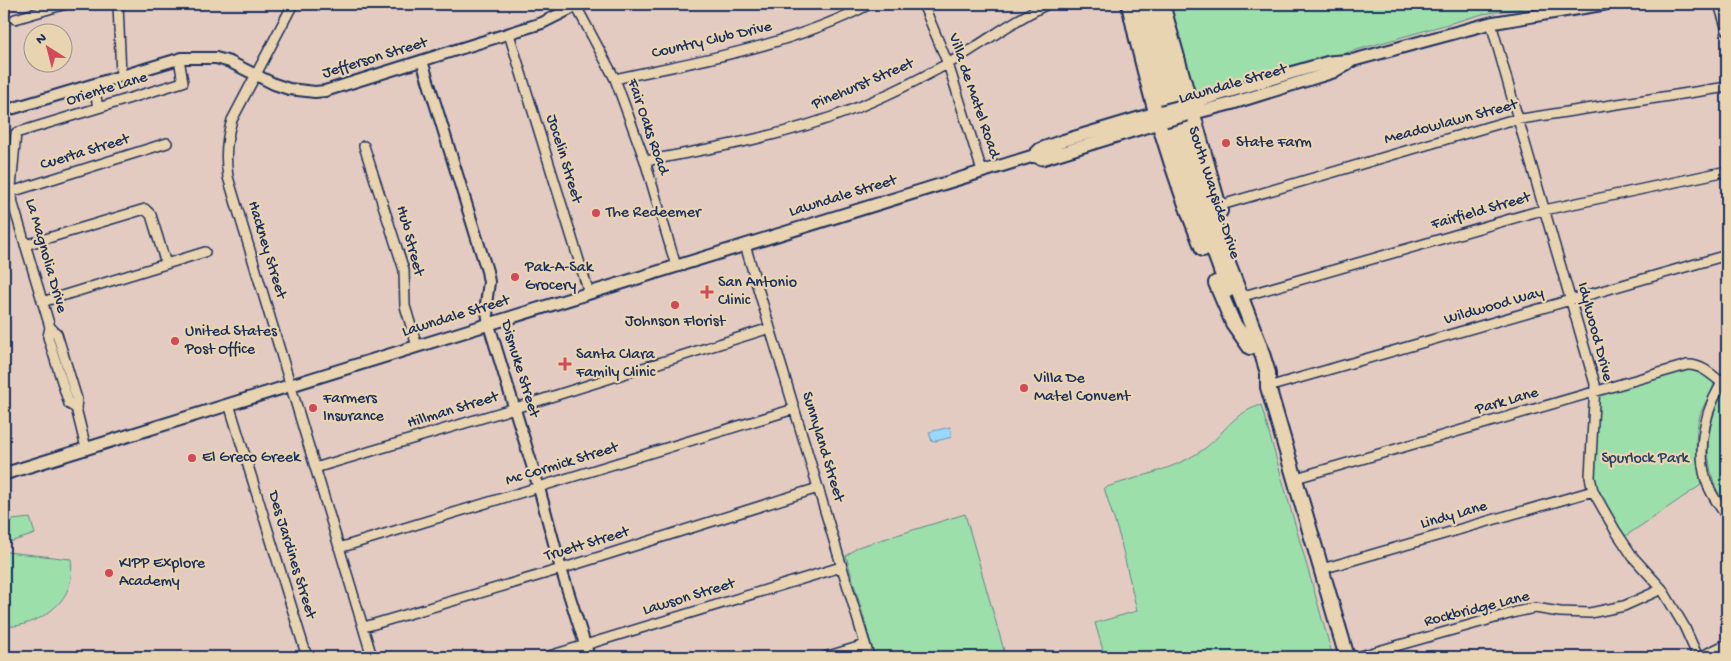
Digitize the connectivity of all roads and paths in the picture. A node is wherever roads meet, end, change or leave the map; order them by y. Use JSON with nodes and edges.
{"nodes":[{"id":1,"x":66,"y":4,"type":"edge"},
{"id":2,"x":118,"y":4,"type":"edge"},
{"id":3,"x":293,"y":4,"type":"edge"},
{"id":4,"x":870,"y":4,"type":"edge"},
{"id":5,"x":923,"y":4,"type":"edge"},
{"id":6,"x":1048,"y":4,"type":"edge"},
{"id":7,"x":1129,"y":4,"type":"edge"},
{"id":8,"x":1141,"y":4,"type":"edge"},
{"id":9,"x":1152,"y":4,"type":"edge"},
{"id":10,"x":1162,"y":4,"type":"edge"},
{"id":11,"x":1605,"y":4,"type":"edge"},
{"id":12,"x":1719,"y":4,"type":"edge"},
{"id":13,"x":577,"y":5,"type":"edge"},
{"id":14,"x":15,"y":19,"type":"dead end"},
{"id":15,"x":1491,"y":23,"type":"junction"},
{"id":16,"x":1727,"y":30,"type":"edge"},
{"id":17,"x":509,"y":34,"type":"junction"},
{"id":18,"x":179,"y":59,"type":"junction"},
{"id":19,"x":422,"y":61,"type":"junction"},
{"id":20,"x":948,"y":64,"type":"junction"},
{"id":21,"x":256,"y":74,"type":"junction"},
{"id":22,"x":121,"y":76,"type":"junction"},
{"id":23,"x":615,"y":79,"type":"junction"},
{"id":24,"x":94,"y":85,"type":"junction"},
{"id":25,"x":1727,"y":87,"type":"edge"},
{"id":26,"x":98,"y":108,"type":"junction"},
{"id":27,"x":1189,"y":109,"type":"junction"},
{"id":28,"x":4,"y":112,"type":"edge"},
{"id":29,"x":1160,"y":117,"type":"junction"},
{"id":30,"x":1518,"y":119,"type":"junction"},
{"id":31,"x":16,"y":133,"type":"joint"},
{"id":32,"x":167,"y":143,"type":"dead end"},
{"id":33,"x":364,"y":146,"type":"dead end"},
{"id":34,"x":645,"y":162,"type":"junction"},
{"id":35,"x":982,"y":171,"type":"junction"},
{"id":36,"x":1727,"y":171,"type":"edge"},
{"id":37,"x":12,"y":192,"type":"junction"},
{"id":38,"x":1218,"y":206,"type":"junction"},
{"id":39,"x":1544,"y":209,"type":"junction"},
{"id":40,"x":25,"y":245,"type":"junction"},
{"id":41,"x":745,"y":245,"type":"junction"},
{"id":42,"x":205,"y":252,"type":"dead end"},
{"id":43,"x":1727,"y":255,"type":"edge"},
{"id":44,"x":166,"y":264,"type":"junction"},
{"id":45,"x":676,"y":266,"type":"junction"},
{"id":46,"x":589,"y":293,"type":"junction"},
{"id":47,"x":1247,"y":295,"type":"junction"},
{"id":48,"x":1570,"y":300,"type":"junction"},
{"id":49,"x":42,"y":302,"type":"junction"},
{"id":50,"x":489,"y":324,"type":"junction"},
{"id":51,"x":770,"y":328,"type":"junction"},
{"id":52,"x":1254,"y":345,"type":"junction"},
{"id":53,"x":417,"y":346,"type":"junction"},
{"id":54,"x":1725,"y":380,"type":"edge"},
{"id":55,"x":290,"y":385,"type":"junction"},
{"id":56,"x":1268,"y":387,"type":"junction"},
{"id":57,"x":1594,"y":392,"type":"junction"},
{"id":58,"x":229,"y":404,"type":"junction"},
{"id":59,"x":515,"y":408,"type":"junction"},
{"id":60,"x":794,"y":410,"type":"junction"},
{"id":61,"x":86,"y":448,"type":"junction"},
{"id":62,"x":315,"y":468,"type":"junction"},
{"id":63,"x":4,"y":474,"type":"edge"},
{"id":64,"x":1296,"y":478,"type":"junction"},
{"id":65,"x":539,"y":488,"type":"junction"},
{"id":66,"x":818,"y":488,"type":"junction"},
{"id":67,"x":1593,"y":491,"type":"junction"},
{"id":68,"x":1727,"y":517,"type":"edge"},
{"id":69,"x":339,"y":548,"type":"junction"},
{"id":70,"x":841,"y":567,"type":"junction"},
{"id":71,"x":561,"y":569,"type":"junction"},
{"id":72,"x":1322,"y":569,"type":"junction"},
{"id":73,"x":1662,"y":589,"type":"junction"},
{"id":74,"x":364,"y":627,"type":"junction"},
{"id":75,"x":1727,"y":644,"type":"edge"},
{"id":76,"x":586,"y":645,"type":"junction"},
{"id":77,"x":865,"y":645,"type":"junction"},
{"id":78,"x":306,"y":657,"type":"edge"},
{"id":79,"x":372,"y":657,"type":"edge"},
{"id":80,"x":546,"y":657,"type":"edge"},
{"id":81,"x":589,"y":657,"type":"edge"},
{"id":82,"x":826,"y":657,"type":"edge"},
{"id":83,"x":869,"y":657,"type":"edge"},
{"id":84,"x":1348,"y":657,"type":"edge"},
{"id":85,"x":1357,"y":657,"type":"edge"},
{"id":86,"x":1698,"y":657,"type":"edge"},
{"id":87,"x":1704,"y":657,"type":"edge"}],
"edges":[{"from":1,"to":14,"type":"street"},
{"from":2,"to":22,"type":"street"},
{"from":3,"to":21,"type":"street","name":"Hackney Street"},
{"from":4,"to":23,"type":"street","name":"Country Club Drive"},
{"from":5,"to":20,"type":"street","name":"Villa de Matel Road"},
{"from":6,"to":20,"type":"street","name":"Pinehurst Street"},
{"from":7,"to":29,"type":"main road"},
{"from":8,"to":52,"type":"main road","name":"South Wayside Drive"},
{"from":9,"to":52,"type":"main road","name":"South Wayside Drive"},
{"from":10,"to":27,"type":"main road"},
{"from":11,"to":15,"type":"main road","name":"Lawndale Street"},
{"from":12,"to":16,"type":"street"},
{"from":13,"to":17,"type":"street","name":"Jefferson Street"},
{"from":13,"to":23,"type":"street","name":"Fair Oaks Road"},
{"from":15,"to":27,"type":"main road","name":"Lawndale Street"},
{"from":15,"to":30,"type":"street","name":"Idylwood Drive"},
{"from":17,"to":19,"type":"street","name":"Jefferson Street"},
{"from":17,"to":46,"type":"street","name":"Jocelin Street"},
{"from":18,"to":21,"type":"street","name":"Jefferson Street"},
{"from":18,"to":22,"type":"street","name":"Jefferson Street"},
{"from":18,"to":26,"type":"street","name":"Oriente Lane"},
{"from":19,"to":21,"type":"street","name":"Jefferson Street"},
{"from":19,"to":50,"type":"street","name":"Dismuke Street"},
{"from":20,"to":34,"type":"street","name":"Pinehurst Street"},
{"from":20,"to":35,"type":"street","name":"Villa de Matel Road"},
{"from":21,"to":55,"type":"street","name":"Hackney Street"},
{"from":22,"to":24,"type":"street","name":"Jefferson Street"},
{"from":23,"to":34,"type":"street","name":"Fair Oaks Road"},
{"from":24,"to":26,"type":"street"},
{"from":24,"to":28,"type":"street","name":"Jefferson Street"},
{"from":25,"to":30,"type":"street","name":"Meadowlawn Street"},
{"from":26,"to":31,"type":"street","name":"Oriente Lane"},
{"from":27,"to":29,"type":"main road","name":"Lawndale Street","bridge":true},
{"from":27,"to":38,"type":"main road"},
{"from":29,"to":35,"type":"main road","name":"Lawndale Street"},
{"from":29,"to":52,"type":"main road"},
{"from":30,"to":38,"type":"street","name":"Meadowlawn Street"},
{"from":30,"to":39,"type":"street","name":"Idylwood Drive"},
{"from":31,"to":37,"type":"street","name":"La Magnolia Drive"},
{"from":32,"to":37,"type":"street","name":"Cuerta Street"},
{"from":33,"to":53,"type":"street","name":"Hub Street"},
{"from":34,"to":45,"type":"street","name":"Fair Oaks Road"},
{"from":35,"to":41,"type":"main road","name":"Lawndale Street"},
{"from":36,"to":39,"type":"street","name":"Fairfield Street"},
{"from":37,"to":40,"type":"street","name":"La Magnolia Drive"},
{"from":38,"to":47,"type":"main road"},
{"from":39,"to":47,"type":"street","name":"Fairfield Street"},
{"from":39,"to":48,"type":"street","name":"Idylwood Drive"},
{"from":40,"to":44,"type":"street"},
{"from":40,"to":49,"type":"street","name":"La Magnolia Drive"},
{"from":41,"to":45,"type":"main road","name":"Lawndale Street"},
{"from":41,"to":51,"type":"street","name":"Sunnyland Street"},
{"from":42,"to":44,"type":"street"},
{"from":43,"to":48,"type":"street","name":"Wildwood Way"},
{"from":44,"to":49,"type":"street"},
{"from":45,"to":46,"type":"main road","name":"Lawndale Street"},
{"from":46,"to":50,"type":"main road","name":"Lawndale Street"},
{"from":47,"to":52,"type":"main road"},
{"from":48,"to":56,"type":"street","name":"Wildwood Way"},
{"from":48,"to":57,"type":"street","name":"Idylwood Drive"},
{"from":49,"to":61,"type":"street","name":"La Magnolia Drive"},
{"from":50,"to":53,"type":"main road","name":"Lawndale Street"},
{"from":50,"to":59,"type":"street","name":"Dismuke Street"},
{"from":51,"to":59,"type":"street","name":"Hillman Street"},
{"from":51,"to":60,"type":"street","name":"Sunnyland Street"},
{"from":52,"to":56,"type":"main road","name":"South Wayside Drive"},
{"from":53,"to":55,"type":"main road","name":"Lawndale Street"},
{"from":54,"to":57,"type":"street","name":"Park Lane"},
{"from":54,"to":68,"type":"street"},
{"from":55,"to":58,"type":"main road","name":"Lawndale Street"},
{"from":55,"to":62,"type":"street","name":"Hackney Street"},
{"from":56,"to":64,"type":"main road","name":"South Wayside Drive"},
{"from":57,"to":64,"type":"street","name":"Park Lane"},
{"from":57,"to":67,"type":"street","name":"Idylwood Drive"},
{"from":58,"to":61,"type":"main road","name":"Lawndale Street"},
{"from":58,"to":78,"type":"street","name":"Des Jardines Street"},
{"from":59,"to":62,"type":"street","name":"Hillman Street"},
{"from":59,"to":65,"type":"street","name":"Dismuke Street"},
{"from":60,"to":65,"type":"street","name":"Mc Cormick Street"},
{"from":60,"to":66,"type":"street","name":"Sunnyland Street"},
{"from":61,"to":63,"type":"main road","name":"Lawndale Street"},
{"from":62,"to":69,"type":"street","name":"Hackney Street"},
{"from":64,"to":72,"type":"main road","name":"South Wayside Drive"},
{"from":65,"to":69,"type":"street","name":"Mc Cormick Street"},
{"from":65,"to":71,"type":"street","name":"Dismuke Street"},
{"from":66,"to":70,"type":"street","name":"Sunnyland Street"},
{"from":66,"to":71,"type":"street","name":"Truett Street"},
{"from":67,"to":72,"type":"street","name":"Lindy Lane"},
{"from":67,"to":73,"type":"street","name":"Idylwood Drive"},
{"from":69,"to":74,"type":"street","name":"Hackney Street"},
{"from":70,"to":76,"type":"street","name":"Lawson Street"},
{"from":70,"to":77,"type":"street","name":"Sunnyland Street"},
{"from":71,"to":74,"type":"street","name":"Truett Street"},
{"from":71,"to":76,"type":"street","name":"Dismuke Street"},
{"from":72,"to":84,"type":"main road","name":"South Wayside Drive"},
{"from":73,"to":85,"type":"street","name":"Rockbridge Lane"},
{"from":73,"to":86,"type":"street","name":"Idylwood Drive"},
{"from":74,"to":79,"type":"street","name":"Hackney Street"},
{"from":75,"to":87,"type":"street"},
{"from":76,"to":80,"type":"street","name":"Lawson Street"},
{"from":76,"to":81,"type":"street","name":"Dismuke Street"},
{"from":77,"to":82,"type":"street"},
{"from":77,"to":83,"type":"street","name":"Sunnyland Street"}]}
